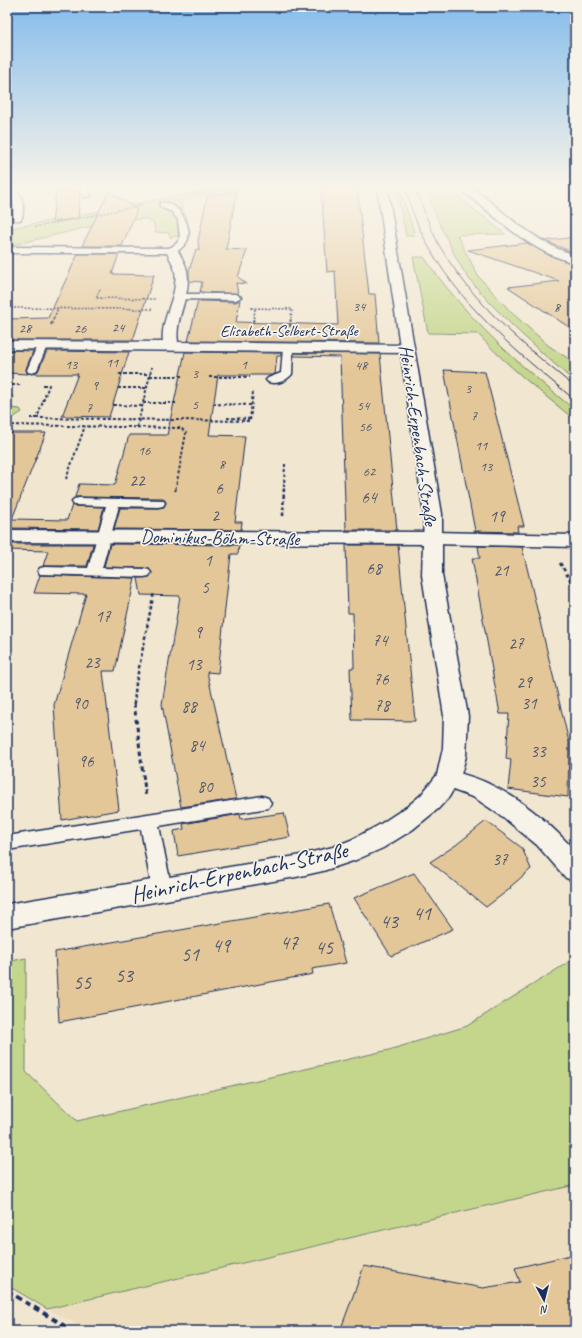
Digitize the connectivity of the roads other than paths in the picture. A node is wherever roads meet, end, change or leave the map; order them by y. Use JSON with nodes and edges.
{"nodes":[{"id":1,"x":175,"y":248,"type":"edge"},
{"id":2,"x":391,"y":248,"type":"edge"},
{"id":3,"x":547,"y":248,"type":"edge"},
{"id":4,"x":7,"y":250,"type":"edge"},
{"id":5,"x":172,"y":251,"type":"junction"},
{"id":6,"x":575,"y":259,"type":"edge"},
{"id":7,"x":236,"y":297,"type":"dead end"},
{"id":8,"x":178,"y":302,"type":"junction"},
{"id":9,"x":7,"y":345,"type":"edge"},
{"id":10,"x":42,"y":346,"type":"junction"},
{"id":11,"x":164,"y":347,"type":"junction"},
{"id":12,"x":288,"y":348,"type":"junction"},
{"id":13,"x":406,"y":349,"type":"junction"},
{"id":14,"x":32,"y":370,"type":"dead end"},
{"id":15,"x":272,"y":380,"type":"dead end"},
{"id":16,"x":79,"y":502,"type":"dead end"},
{"id":17,"x":114,"y":502,"type":"junction"},
{"id":18,"x":158,"y":503,"type":"dead end"},
{"id":19,"x":7,"y":536,"type":"edge"},
{"id":20,"x":105,"y":536,"type":"junction"},
{"id":21,"x":433,"y":538,"type":"junction"},
{"id":22,"x":575,"y":541,"type":"edge"},
{"id":23,"x":45,"y":571,"type":"dead end"},
{"id":24,"x":94,"y":572,"type":"junction"},
{"id":25,"x":144,"y":573,"type":"dead end"},
{"id":26,"x":448,"y":778,"type":"junction"},
{"id":27,"x":262,"y":803,"type":"dead end"},
{"id":28,"x":149,"y":820,"type":"junction"},
{"id":29,"x":7,"y":843,"type":"edge"},
{"id":30,"x":575,"y":870,"type":"edge"},
{"id":31,"x":162,"y":890,"type":"junction"},
{"id":32,"x":7,"y":916,"type":"edge"}],
"edges":[{"from":1,"to":5,"type":"lane"},
{"from":2,"to":13,"type":"street","name":"Heinrich-Erpenbach-Straße"},
{"from":3,"to":6,"type":"street"},
{"from":4,"to":5,"type":"lane"},
{"from":5,"to":8,"type":"street"},
{"from":7,"to":8,"type":"lane"},
{"from":8,"to":11,"type":"street"},
{"from":9,"to":10,"type":"street","name":"Elisabeth-Selbert-Straße"},
{"from":10,"to":11,"type":"street","name":"Elisabeth-Selbert-Straße"},
{"from":10,"to":14,"type":"lane"},
{"from":11,"to":12,"type":"street","name":"Elisabeth-Selbert-Straße"},
{"from":12,"to":13,"type":"street","name":"Elisabeth-Selbert-Straße"},
{"from":12,"to":15,"type":"lane"},
{"from":13,"to":21,"type":"street","name":"Heinrich-Erpenbach-Straße"},
{"from":16,"to":17,"type":"lane"},
{"from":17,"to":18,"type":"lane"},
{"from":17,"to":20,"type":"lane"},
{"from":19,"to":20,"type":"street","name":"Dominikus-Böhm-Straße"},
{"from":20,"to":21,"type":"street","name":"Dominikus-Böhm-Straße"},
{"from":20,"to":24,"type":"lane"},
{"from":21,"to":22,"type":"street","name":"Dominikus-Böhm-Straße"},
{"from":21,"to":26,"type":"street","name":"Heinrich-Erpenbach-Straße"},
{"from":23,"to":24,"type":"lane"},
{"from":24,"to":25,"type":"lane"},
{"from":26,"to":30,"type":"street"},
{"from":26,"to":31,"type":"street","name":"Heinrich-Erpenbach-Straße"},
{"from":27,"to":28,"type":"lane"},
{"from":28,"to":29,"type":"lane"},
{"from":28,"to":31,"type":"lane"},
{"from":31,"to":32,"type":"street","name":"Heinrich-Erpenbach-Straße"}]}
